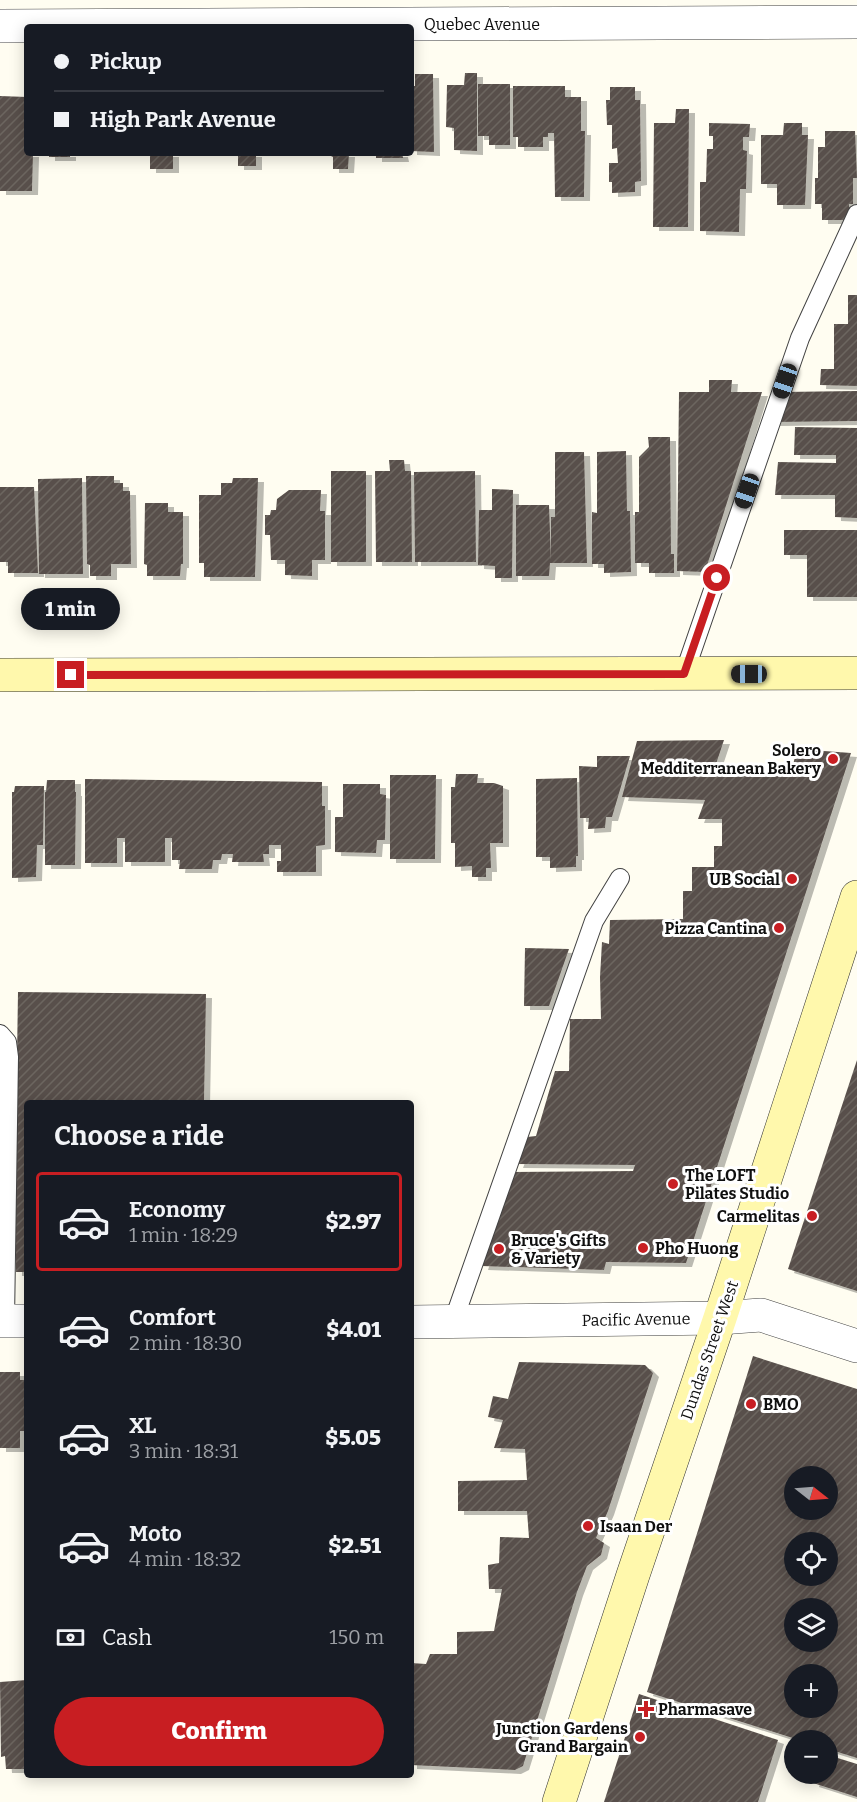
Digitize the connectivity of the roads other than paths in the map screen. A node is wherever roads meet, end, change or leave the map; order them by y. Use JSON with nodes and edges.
{"nodes":[{"id":1,"x":857,"y":22,"type":"edge"},
{"id":2,"x":414,"y":24,"type":"edge"},
{"id":3,"x":0,"y":26,"type":"edge"},
{"id":4,"x":24,"y":26,"type":"edge"},
{"id":5,"x":857,"y":214,"type":"edge"},
{"id":6,"x":684,"y":674,"type":"junction"},
{"id":7,"x":857,"y":674,"type":"edge"},
{"id":8,"x":0,"y":675,"type":"edge"},
{"id":9,"x":620,"y":878,"type":"dead end"},
{"id":10,"x":857,"y":897,"type":"edge"},
{"id":11,"x":0,"y":1034,"type":"edge"},
{"id":12,"x":720,"y":1318,"type":"junction"},
{"id":13,"x":10,"y":1321,"type":"edge"},
{"id":14,"x":414,"y":1322,"type":"edge"},
{"id":15,"x":453,"y":1322,"type":"junction"},
{"id":16,"x":857,"y":1346,"type":"edge"},
{"id":17,"x":559,"y":1802,"type":"edge"}],
"edges":[{"from":1,"to":2,"type":"street","name":"Quebec Avenue"},
{"from":3,"to":4,"type":"street","name":"Quebec Avenue"},
{"from":5,"to":6,"type":"lane"},
{"from":6,"to":7,"type":"main road"},
{"from":6,"to":8,"type":"main road"},
{"from":9,"to":15,"type":"lane"},
{"from":10,"to":12,"type":"main road","name":"Dundas Street West"},
{"from":11,"to":13,"type":"lane"},
{"from":12,"to":15,"type":"street","name":"Pacific Avenue"},
{"from":12,"to":16,"type":"street","name":"Pacific Avenue"},
{"from":12,"to":17,"type":"main road","name":"Dundas Street West"},
{"from":14,"to":15,"type":"street","name":"Pacific Avenue"}]}
